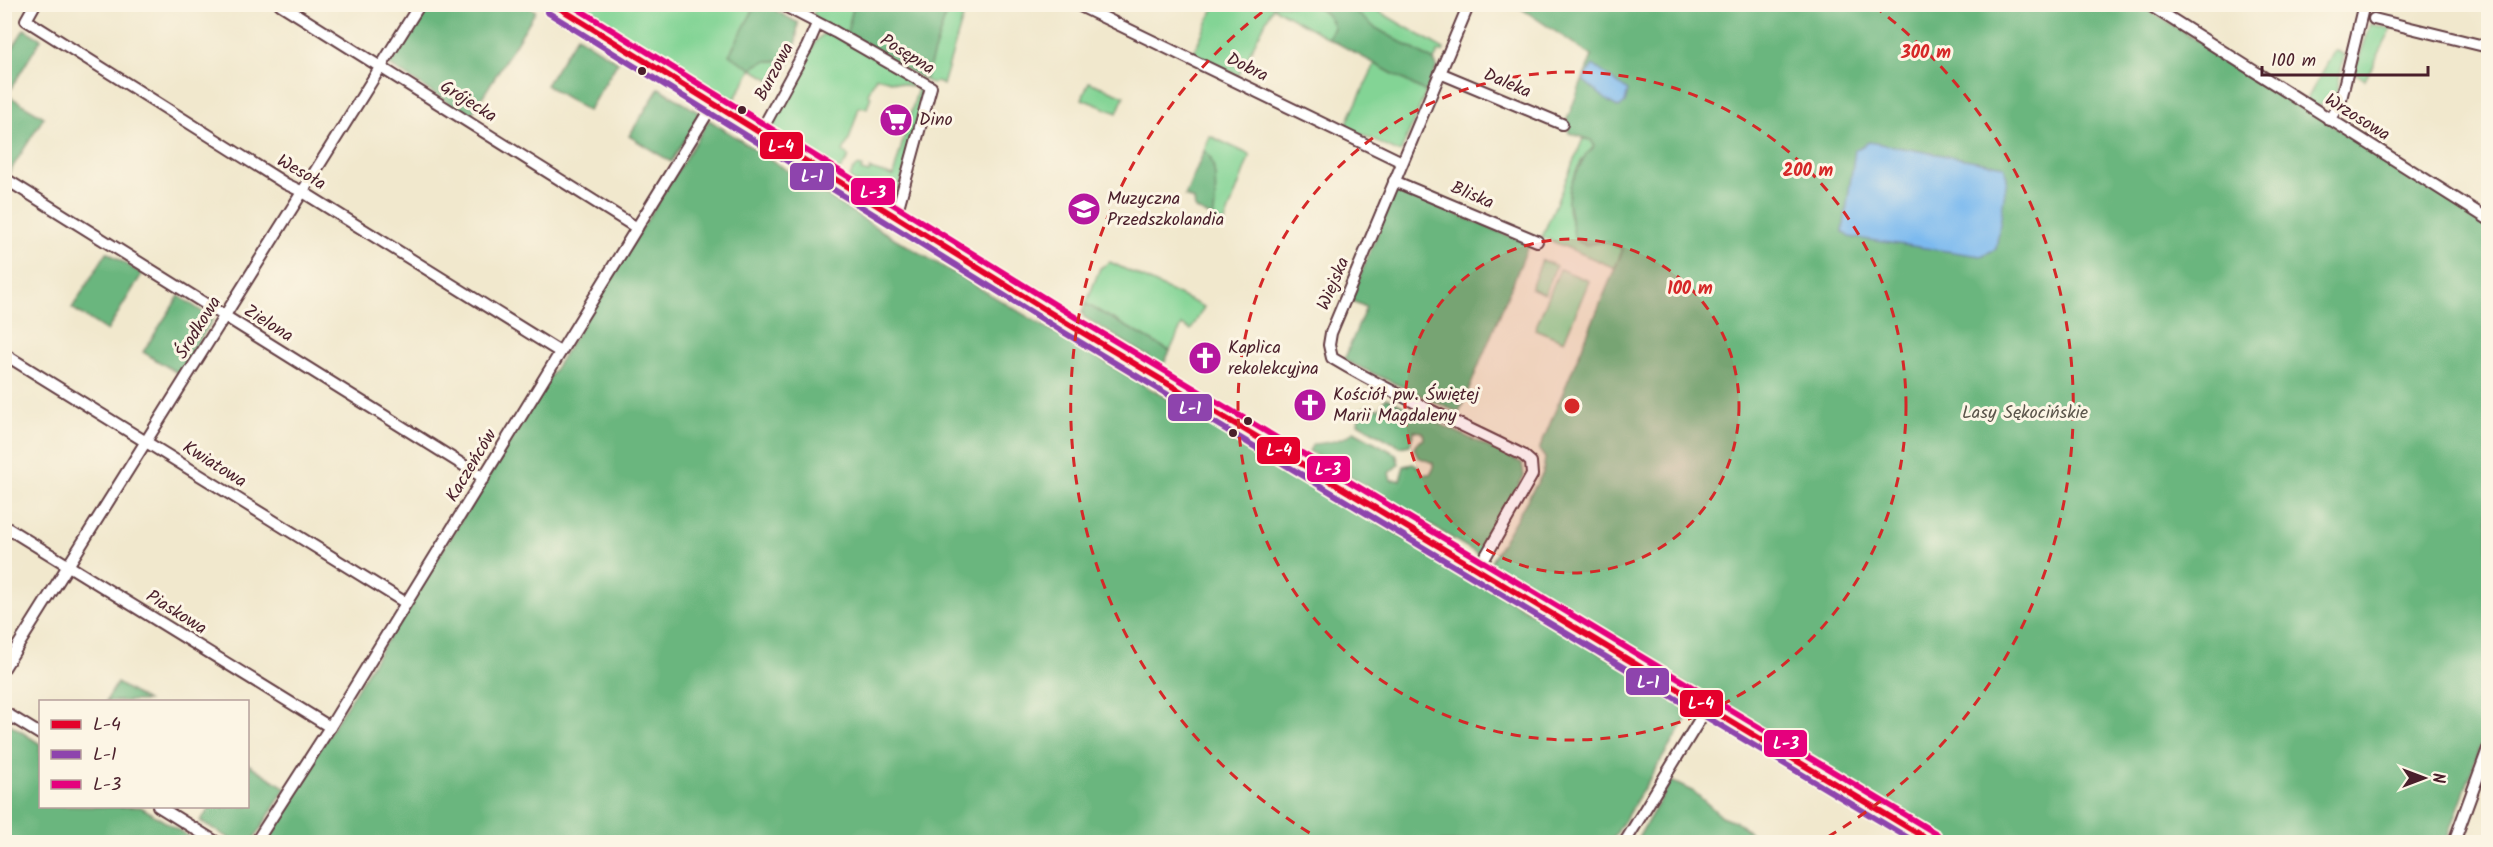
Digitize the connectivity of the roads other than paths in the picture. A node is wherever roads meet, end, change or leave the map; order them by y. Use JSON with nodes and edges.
{"nodes":[{"id":1,"x":35,"y":4,"type":"edge"},
{"id":2,"x":280,"y":4,"type":"edge"},
{"id":3,"x":420,"y":4,"type":"edge"},
{"id":4,"x":552,"y":4,"type":"edge"},
{"id":5,"x":781,"y":4,"type":"edge"},
{"id":6,"x":1076,"y":4,"type":"edge"},
{"id":7,"x":2148,"y":4,"type":"edge"},
{"id":8,"x":2364,"y":4,"type":"edge"},
{"id":9,"x":1465,"y":6,"type":"edge"},
{"id":10,"x":2164,"y":10,"type":"edge"},
{"id":11,"x":2374,"y":19,"type":"dead end"},
{"id":12,"x":817,"y":24,"type":"junction"},
{"id":13,"x":2488,"y":48,"type":"edge"},
{"id":14,"x":381,"y":67,"type":"junction"},
{"id":15,"x":1440,"y":73,"type":"junction"},
{"id":16,"x":713,"y":105,"type":"junction"},
{"id":17,"x":2329,"y":120,"type":"junction"},
{"id":18,"x":1562,"y":124,"type":"dead end"},
{"id":19,"x":760,"y":134,"type":"junction"},
{"id":20,"x":1402,"y":162,"type":"junction"},
{"id":21,"x":4,"y":178,"type":"edge"},
{"id":22,"x":1394,"y":181,"type":"junction"},
{"id":23,"x":303,"y":192,"type":"junction"},
{"id":24,"x":894,"y":216,"type":"junction"},
{"id":25,"x":2488,"y":219,"type":"edge"},
{"id":26,"x":637,"y":228,"type":"junction"},
{"id":27,"x":1537,"y":241,"type":"dead end"},
{"id":28,"x":225,"y":317,"type":"junction"},
{"id":29,"x":560,"y":352,"type":"junction"},
{"id":30,"x":4,"y":354,"type":"edge"},
{"id":31,"x":146,"y":442,"type":"junction"},
{"id":32,"x":484,"y":478,"type":"junction"},
{"id":33,"x":4,"y":526,"type":"edge"},
{"id":34,"x":68,"y":566,"type":"junction"},
{"id":35,"x":1479,"y":568,"type":"junction"},
{"id":36,"x":406,"y":603,"type":"junction"},
{"id":37,"x":4,"y":668,"type":"edge"},
{"id":38,"x":1708,"y":706,"type":"junction"},
{"id":39,"x":4,"y":711,"type":"edge"},
{"id":40,"x":330,"y":727,"type":"junction"},
{"id":41,"x":39,"y":733,"type":"edge"},
{"id":42,"x":2488,"y":748,"type":"edge"},
{"id":43,"x":160,"y":808,"type":"edge"},
{"id":44,"x":216,"y":843,"type":"edge"},
{"id":45,"x":256,"y":843,"type":"edge"},
{"id":46,"x":1625,"y":843,"type":"edge"},
{"id":47,"x":1932,"y":843,"type":"edge"},
{"id":48,"x":2454,"y":843,"type":"edge"}],
"edges":[{"from":1,"to":23,"type":"street","name":"Wesoła"},
{"from":2,"to":14,"type":"street","name":"Grójecka"},
{"from":3,"to":14,"type":"street","name":"Środkowa"},
{"from":4,"to":16,"type":"street"},
{"from":5,"to":12,"type":"street","name":"Posępna"},
{"from":6,"to":20,"type":"street","name":"Dobra"},
{"from":7,"to":10,"type":"street","name":"Wrzosowa"},
{"from":8,"to":17,"type":"street"},
{"from":9,"to":15,"type":"street","name":"Wiejska"},
{"from":10,"to":17,"type":"street","name":"Wrzosowa"},
{"from":11,"to":13,"type":"street"},
{"from":12,"to":19,"type":"street","name":"Burzowa"},
{"from":12,"to":24,"type":"street","name":"Posępna"},
{"from":14,"to":23,"type":"street","name":"Środkowa"},
{"from":14,"to":26,"type":"street","name":"Grójecka"},
{"from":15,"to":18,"type":"street","name":"Daleka"},
{"from":15,"to":20,"type":"street","name":"Wiejska"},
{"from":16,"to":19,"type":"street"},
{"from":16,"to":26,"type":"street","name":"Kaczeńców"},
{"from":17,"to":25,"type":"street","name":"Wrzosowa"},
{"from":19,"to":24,"type":"street"},
{"from":20,"to":22,"type":"street","name":"Wiejska"},
{"from":21,"to":28,"type":"street","name":"Zielona"},
{"from":22,"to":27,"type":"street","name":"Bliska"},
{"from":22,"to":35,"type":"street","name":"Wiejska"},
{"from":23,"to":28,"type":"street","name":"Środkowa"},
{"from":23,"to":29,"type":"street","name":"Wesoła"},
{"from":24,"to":35,"type":"street"},
{"from":26,"to":29,"type":"street","name":"Kaczeńców"},
{"from":28,"to":31,"type":"street","name":"Środkowa"},
{"from":28,"to":32,"type":"street","name":"Zielona"},
{"from":29,"to":32,"type":"street","name":"Kaczeńców"},
{"from":30,"to":31,"type":"street","name":"Kwiatowa"},
{"from":31,"to":34,"type":"street","name":"Środkowa"},
{"from":31,"to":36,"type":"street","name":"Kwiatowa"},
{"from":32,"to":36,"type":"street","name":"Kaczeńców"},
{"from":33,"to":34,"type":"street","name":"Piaskowa"},
{"from":34,"to":37,"type":"street","name":"Środkowa"},
{"from":34,"to":40,"type":"street","name":"Piaskowa"},
{"from":35,"to":38,"type":"street"},
{"from":36,"to":40,"type":"street","name":"Kaczeńców"},
{"from":38,"to":46,"type":"street"},
{"from":38,"to":47,"type":"street"},
{"from":39,"to":41,"type":"street"},
{"from":40,"to":45,"type":"street","name":"Kaczeńców"},
{"from":42,"to":48,"type":"street"},
{"from":43,"to":44,"type":"street"}]}
